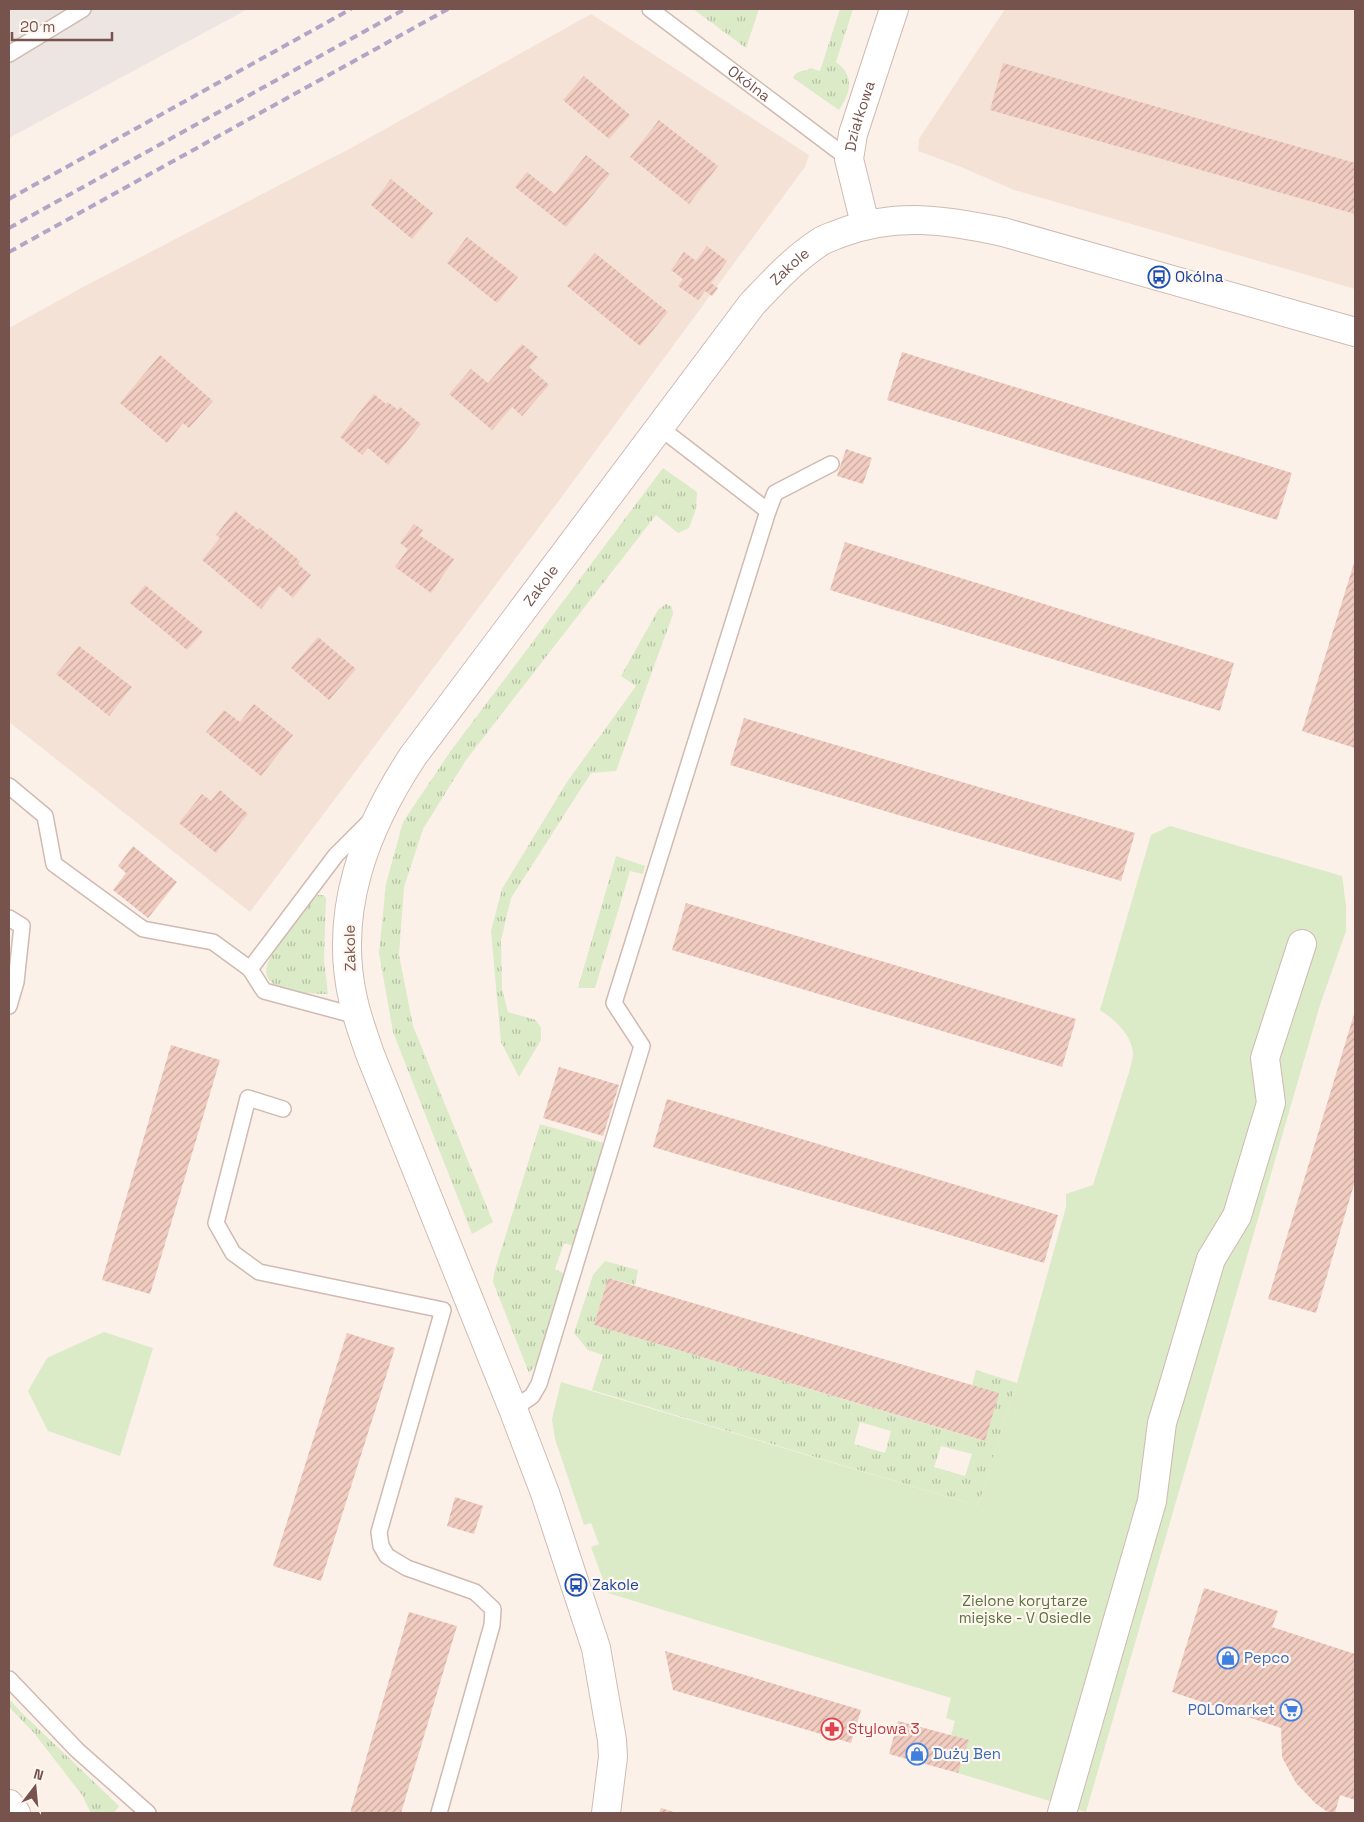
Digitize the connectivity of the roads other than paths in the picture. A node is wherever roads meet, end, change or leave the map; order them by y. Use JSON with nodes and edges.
{"nodes":[{"id":1,"x":650,"y":9,"type":"edge"},
{"id":2,"x":894,"y":9,"type":"edge"},
{"id":3,"x":78,"y":10,"type":"edge"},
{"id":4,"x":9,"y":54,"type":"edge"},
{"id":5,"x":849,"y":158,"type":"junction"},
{"id":6,"x":865,"y":224,"type":"junction"},
{"id":7,"x":1355,"y":332,"type":"edge"},
{"id":8,"x":659,"y":427,"type":"junction"},
{"id":9,"x":831,"y":464,"type":"dead end"},
{"id":10,"x":768,"y":511,"type":"junction"},
{"id":11,"x":9,"y":786,"type":"edge"},
{"id":12,"x":380,"y":811,"type":"junction"},
{"id":13,"x":9,"y":918,"type":"edge"},
{"id":14,"x":1302,"y":944,"type":"dead end"},
{"id":15,"x":250,"y":969,"type":"junction"},
{"id":16,"x":9,"y":1006,"type":"edge"},
{"id":17,"x":358,"y":1016,"type":"junction"},
{"id":18,"x":283,"y":1109,"type":"dead end"},
{"id":19,"x":465,"y":1288,"type":"junction"},
{"id":20,"x":444,"y":1310,"type":"junction"},
{"id":21,"x":513,"y":1409,"type":"junction"},
{"id":22,"x":9,"y":1679,"type":"edge"},
{"id":23,"x":9,"y":1804,"type":"edge"},
{"id":24,"x":16,"y":1813,"type":"edge"},
{"id":25,"x":148,"y":1813,"type":"edge"},
{"id":26,"x":439,"y":1813,"type":"edge"},
{"id":27,"x":606,"y":1813,"type":"edge"},
{"id":28,"x":1062,"y":1813,"type":"edge"}],
"edges":[{"from":1,"to":5,"type":"lane","name":"Okólna"},
{"from":2,"to":5,"type":"street","name":"Działkowa"},
{"from":3,"to":4,"type":"lane"},
{"from":5,"to":6,"type":"street","name":"Działkowa"},
{"from":6,"to":7,"type":"street"},
{"from":6,"to":8,"type":"street","name":"Zakole"},
{"from":8,"to":10,"type":"lane"},
{"from":8,"to":12,"type":"street","name":"Zakole"},
{"from":9,"to":10,"type":"lane"},
{"from":10,"to":21,"type":"lane"},
{"from":11,"to":15,"type":"lane"},
{"from":12,"to":15,"type":"lane"},
{"from":12,"to":17,"type":"street","name":"Zakole"},
{"from":13,"to":16,"type":"lane"},
{"from":14,"to":28,"type":"street"},
{"from":15,"to":17,"type":"lane"},
{"from":17,"to":19,"type":"street","name":"Zakole"},
{"from":18,"to":20,"type":"lane"},
{"from":19,"to":20,"type":"lane"},
{"from":19,"to":21,"type":"street","name":"Zakole"},
{"from":20,"to":26,"type":"lane"},
{"from":21,"to":27,"type":"street","name":"Zakole"},
{"from":22,"to":25,"type":"lane"},
{"from":23,"to":24,"type":"street"}]}
